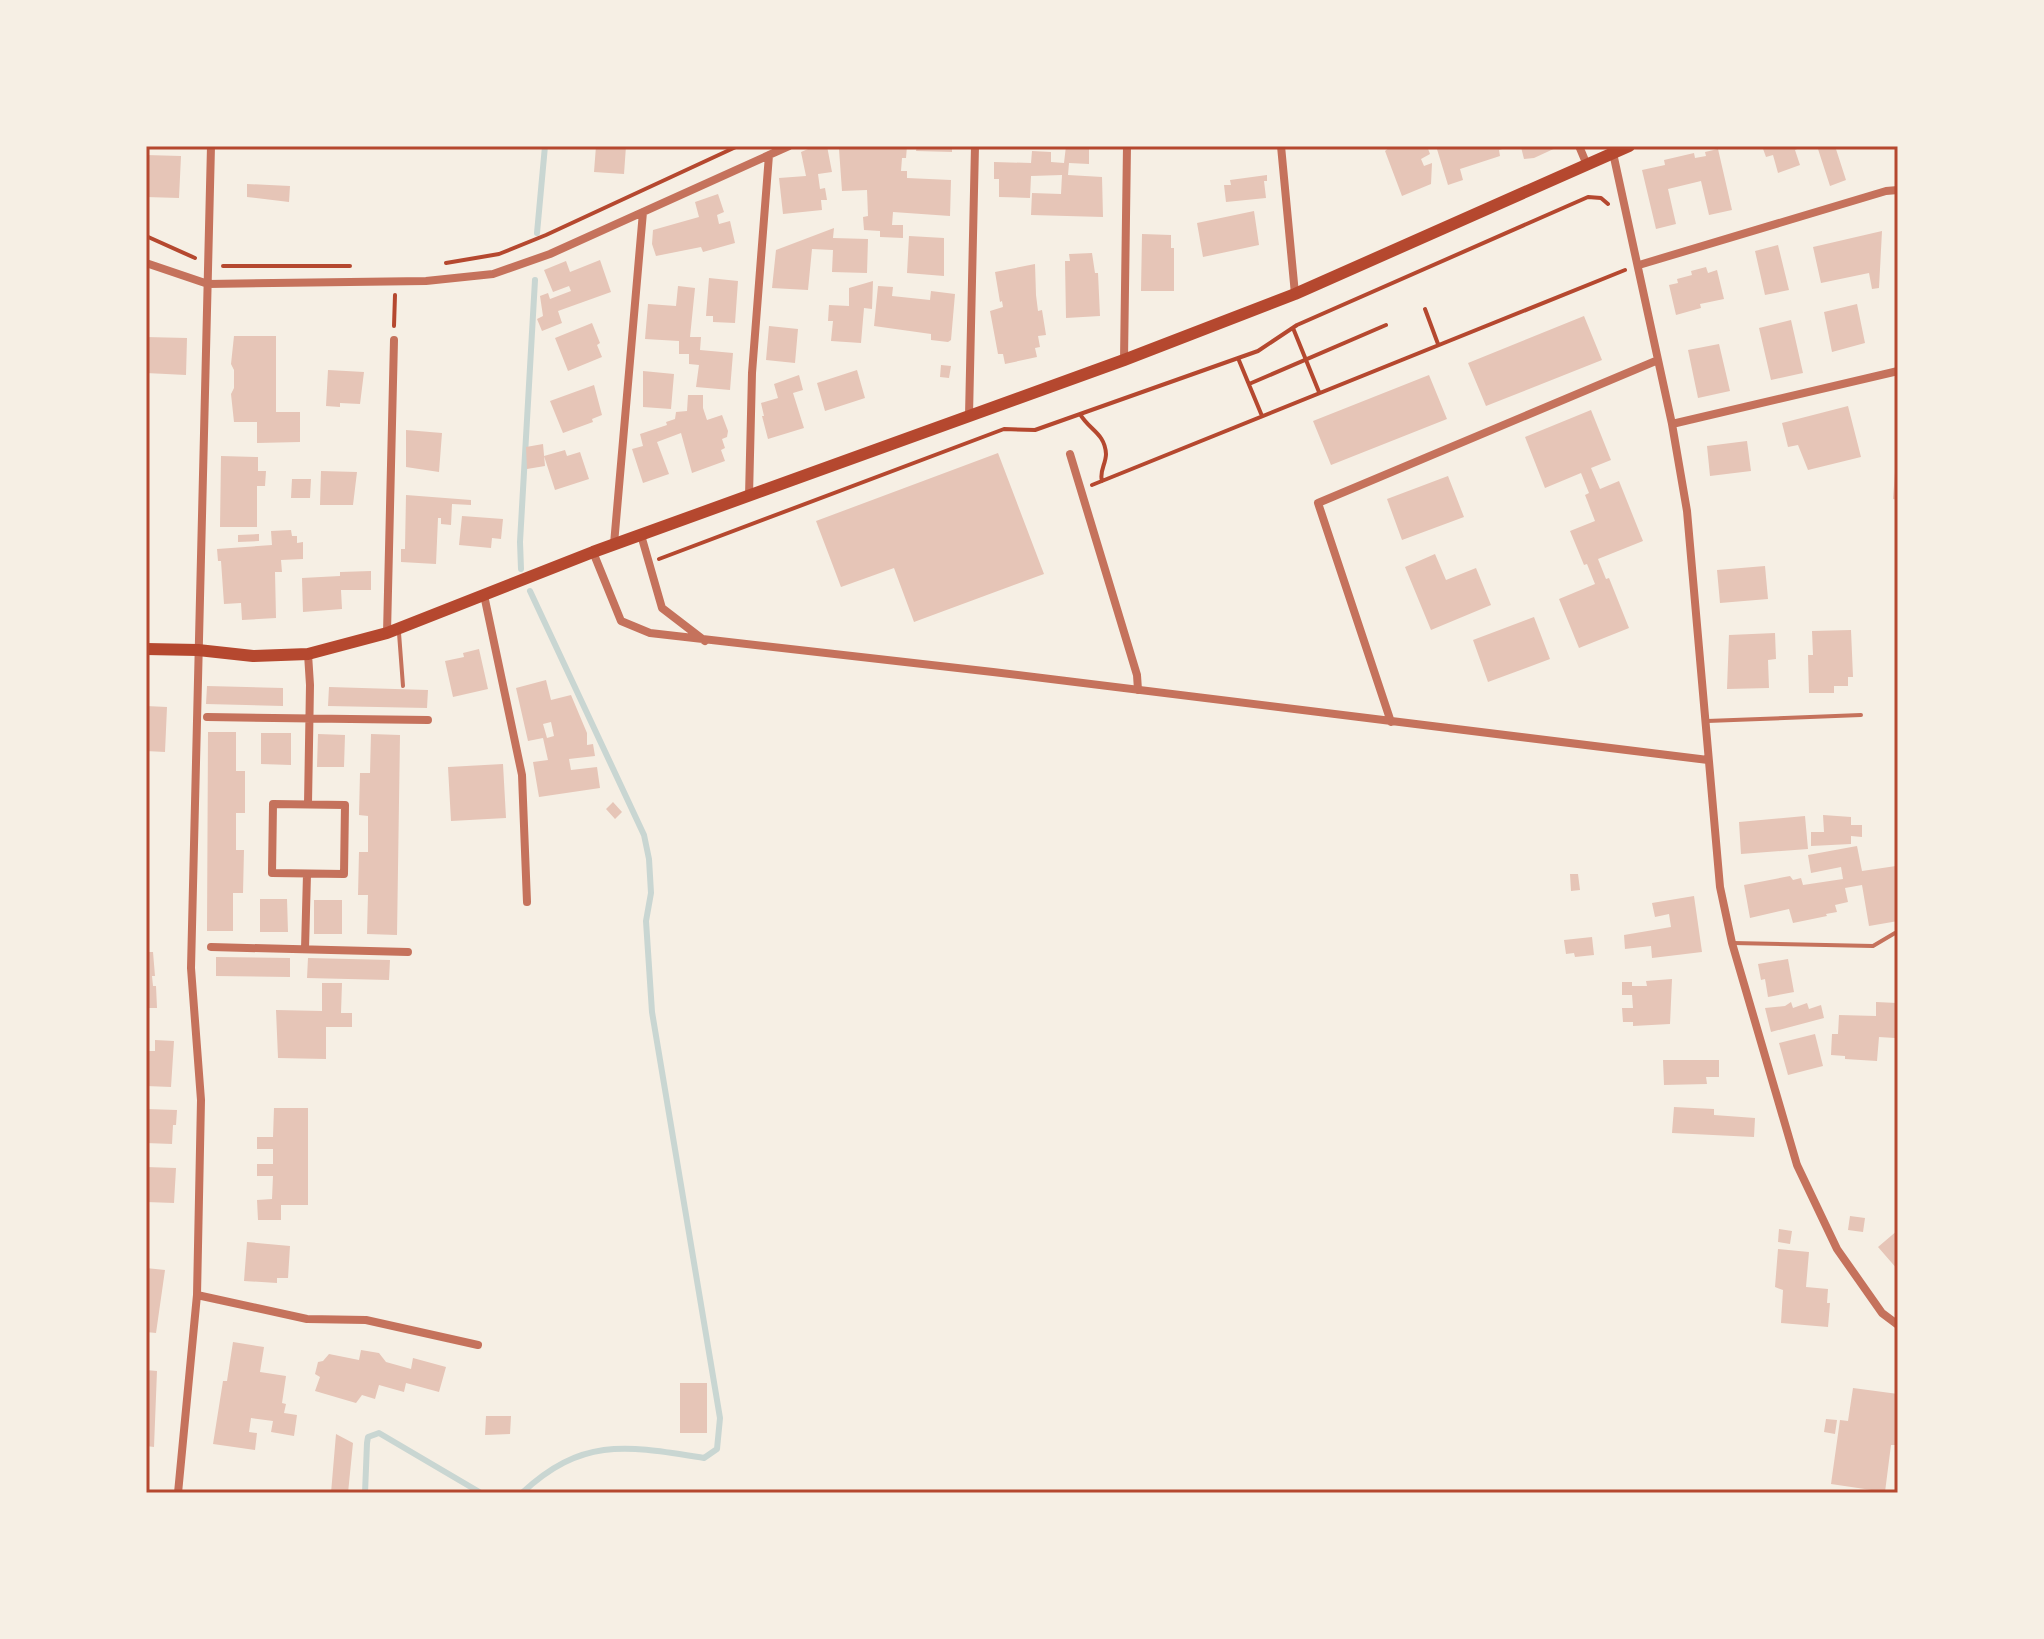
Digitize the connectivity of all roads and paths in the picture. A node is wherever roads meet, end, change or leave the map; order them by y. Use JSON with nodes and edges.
{"nodes":[{"id":1,"x":211,"y":146,"type":"edge"},
{"id":2,"x":738,"y":146,"type":"edge"},
{"id":3,"x":975,"y":146,"type":"edge"},
{"id":4,"x":1127,"y":146,"type":"edge"},
{"id":5,"x":1281,"y":146,"type":"edge"},
{"id":6,"x":1579,"y":146,"type":"edge"},
{"id":7,"x":1629,"y":146,"type":"edge"},
{"id":8,"x":785,"y":147,"type":"edge"},
{"id":9,"x":1613,"y":153,"type":"junction"},
{"id":10,"x":769,"y":155,"type":"junction"},
{"id":11,"x":1587,"y":165,"type":"junction"},
{"id":12,"x":1898,"y":190,"type":"edge"},
{"id":13,"x":643,"y":212,"type":"junction"},
{"id":14,"x":1612,"y":213,"type":"dead end"},
{"id":15,"x":146,"y":236,"type":"edge"},
{"id":16,"x":208,"y":261,"type":"junction"},
{"id":17,"x":146,"y":263,"type":"edge"},
{"id":18,"x":432,"y":265,"type":"dead end"},
{"id":19,"x":1639,"y":265,"type":"junction"},
{"id":20,"x":353,"y":266,"type":"dead end"},
{"id":21,"x":395,"y":282,"type":"junction"},
{"id":22,"x":208,"y":284,"type":"junction"},
{"id":23,"x":1295,"y":294,"type":"junction"},
{"id":24,"x":1425,"y":309,"type":"dead end"},
{"id":25,"x":1386,"y":325,"type":"dead end"},
{"id":26,"x":1293,"y":328,"type":"junction"},
{"id":27,"x":394,"y":340,"type":"joint"},
{"id":28,"x":1438,"y":345,"type":"junction"},
{"id":29,"x":1238,"y":358,"type":"junction"},
{"id":30,"x":1124,"y":360,"type":"junction"},
{"id":31,"x":1306,"y":360,"type":"junction"},
{"id":32,"x":1658,"y":360,"type":"junction"},
{"id":33,"x":1898,"y":371,"type":"edge"},
{"id":34,"x":1249,"y":384,"type":"junction"},
{"id":35,"x":1319,"y":393,"type":"junction"},
{"id":36,"x":1080,"y":414,"type":"junction"},
{"id":37,"x":969,"y":416,"type":"junction"},
{"id":38,"x":1262,"y":416,"type":"junction"},
{"id":39,"x":1672,"y":424,"type":"junction"},
{"id":40,"x":1070,"y":454,"type":"dead end"},
{"id":41,"x":1102,"y":481,"type":"junction"},
{"id":42,"x":1081,"y":490,"type":"junction"},
{"id":43,"x":749,"y":496,"type":"junction"},
{"id":44,"x":641,"y":535,"type":"junction"},
{"id":45,"x":614,"y":544,"type":"junction"},
{"id":46,"x":593,"y":552,"type":"junction"},
{"id":47,"x":649,"y":563,"type":"junction"},
{"id":48,"x":484,"y":595,"type":"junction"},
{"id":49,"x":393,"y":630,"type":"junction"},
{"id":50,"x":706,"y":641,"type":"junction"},
{"id":51,"x":146,"y":649,"type":"edge"},
{"id":52,"x":198,"y":650,"type":"junction"},
{"id":53,"x":308,"y":654,"type":"junction"},
{"id":54,"x":403,"y":686,"type":"dead end"},
{"id":55,"x":1138,"y":690,"type":"junction"},
{"id":56,"x":1861,"y":715,"type":"dead end"},
{"id":57,"x":207,"y":717,"type":"dead end"},
{"id":58,"x":309,"y":719,"type":"junction"},
{"id":59,"x":428,"y":720,"type":"dead end"},
{"id":60,"x":1705,"y":721,"type":"junction"},
{"id":61,"x":1391,"y":722,"type":"junction"},
{"id":62,"x":1708,"y":760,"type":"junction"},
{"id":63,"x":308,"y":804,"type":"junction"},
{"id":64,"x":307,"y":874,"type":"junction"},
{"id":65,"x":527,"y":902,"type":"dead end"},
{"id":66,"x":1895,"y":933,"type":"dead end"},
{"id":67,"x":1732,"y":943,"type":"junction"},
{"id":68,"x":211,"y":947,"type":"dead end"},
{"id":69,"x":305,"y":949,"type":"junction"},
{"id":70,"x":408,"y":952,"type":"dead end"},
{"id":71,"x":197,"y":1295,"type":"junction"},
{"id":72,"x":1898,"y":1325,"type":"edge"},
{"id":73,"x":478,"y":1345,"type":"dead end"},
{"id":74,"x":178,"y":1493,"type":"edge"}],
"edges":[{"from":1,"to":16,"type":"street"},
{"from":2,"to":18,"type":"path"},
{"from":3,"to":37,"type":"street"},
{"from":4,"to":30,"type":"street"},
{"from":5,"to":23,"type":"street"},
{"from":6,"to":11,"type":"street"},
{"from":7,"to":9,"type":"main road"},
{"from":8,"to":10,"type":"street"},
{"from":9,"to":11,"type":"main road"},
{"from":9,"to":19,"type":"street"},
{"from":10,"to":13,"type":"street"},
{"from":10,"to":43,"type":"street"},
{"from":11,"to":23,"type":"main road"},
{"from":12,"to":19,"type":"street"},
{"from":13,"to":21,"type":"street"},
{"from":13,"to":45,"type":"street"},
{"from":14,"to":26,"type":"path"},
{"from":15,"to":16,"type":"path"},
{"from":16,"to":20,"type":"path"},
{"from":16,"to":22,"type":"street"},
{"from":17,"to":22,"type":"street"},
{"from":19,"to":28,"type":"path"},
{"from":19,"to":32,"type":"street"},
{"from":21,"to":22,"type":"street"},
{"from":21,"to":27,"type":"path"},
{"from":22,"to":52,"type":"street"},
{"from":23,"to":30,"type":"main road"},
{"from":24,"to":28,"type":"path"},
{"from":25,"to":31,"type":"path"},
{"from":26,"to":29,"type":"path"},
{"from":26,"to":31,"type":"path"},
{"from":27,"to":49,"type":"street"},
{"from":28,"to":35,"type":"path"},
{"from":29,"to":34,"type":"path"},
{"from":29,"to":36,"type":"path"},
{"from":30,"to":37,"type":"main road"},
{"from":31,"to":34,"type":"path"},
{"from":31,"to":35,"type":"path"},
{"from":32,"to":39,"type":"street"},
{"from":32,"to":61,"type":"street"},
{"from":33,"to":39,"type":"street"},
{"from":34,"to":38,"type":"path"},
{"from":35,"to":38,"type":"path"},
{"from":36,"to":41,"type":"path"},
{"from":36,"to":47,"type":"path"},
{"from":37,"to":43,"type":"main road"},
{"from":38,"to":41,"type":"path"},
{"from":39,"to":60,"type":"street"},
{"from":40,"to":42,"type":"street"},
{"from":41,"to":42,"type":"path"},
{"from":42,"to":55,"type":"street"},
{"from":43,"to":44,"type":"main road"},
{"from":44,"to":45,"type":"main road"},
{"from":44,"to":47,"type":"street"},
{"from":45,"to":46,"type":"main road"},
{"from":46,"to":48,"type":"main road"},
{"from":46,"to":50,"type":"street"},
{"from":47,"to":50,"type":"street"},
{"from":48,"to":49,"type":"main road"},
{"from":48,"to":65,"type":"street"},
{"from":49,"to":53,"type":"main road"},
{"from":49,"to":54,"type":"lane"},
{"from":50,"to":55,"type":"street"},
{"from":51,"to":52,"type":"main road"},
{"from":52,"to":53,"type":"main road"},
{"from":52,"to":71,"type":"street"},
{"from":53,"to":58,"type":"street"},
{"from":55,"to":61,"type":"street"},
{"from":56,"to":60,"type":"lane"},
{"from":57,"to":58,"type":"street"},
{"from":58,"to":59,"type":"street"},
{"from":58,"to":63,"type":"street"},
{"from":60,"to":62,"type":"street"},
{"from":61,"to":62,"type":"street"},
{"from":62,"to":67,"type":"street"},
{"from":63,"to":64,"type":"street"},
{"from":63,"to":64,"type":"street"},
{"from":64,"to":69,"type":"street"},
{"from":66,"to":67,"type":"lane"},
{"from":67,"to":72,"type":"street"},
{"from":68,"to":69,"type":"street"},
{"from":69,"to":70,"type":"street"},
{"from":71,"to":73,"type":"street"},
{"from":71,"to":74,"type":"street"}]}
